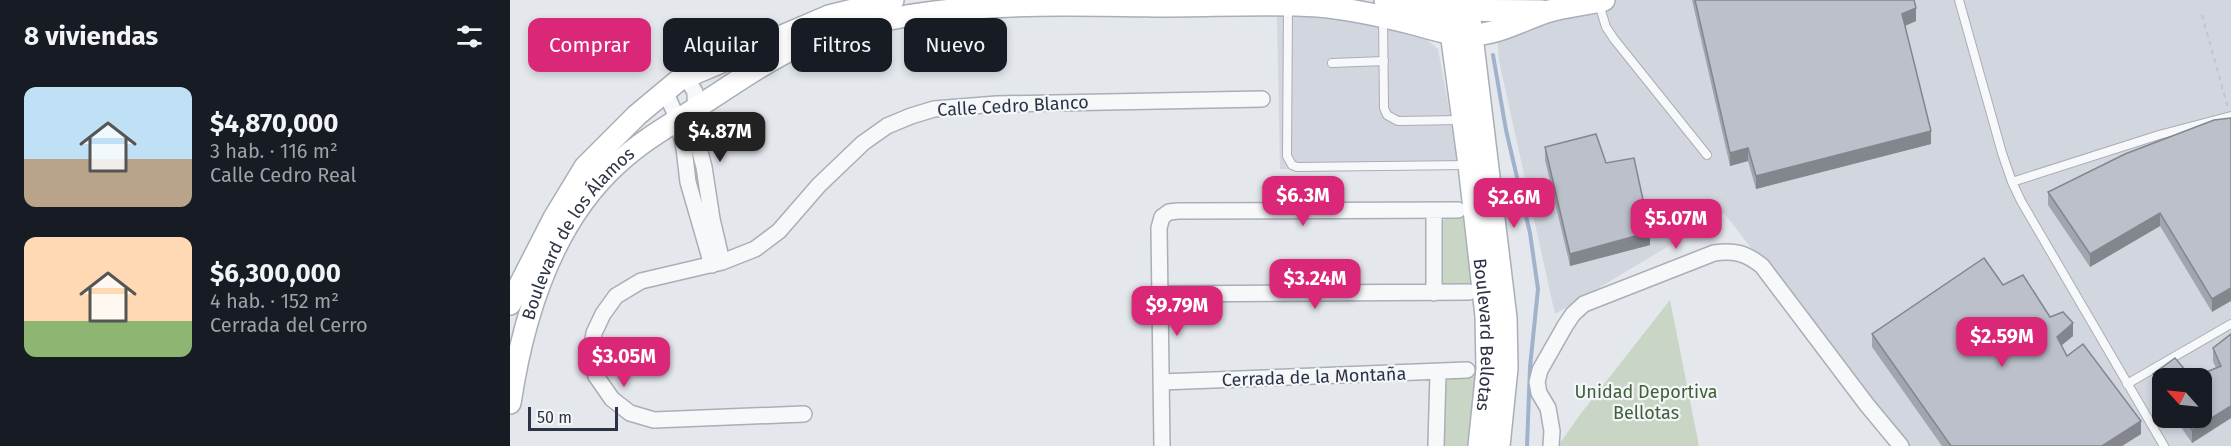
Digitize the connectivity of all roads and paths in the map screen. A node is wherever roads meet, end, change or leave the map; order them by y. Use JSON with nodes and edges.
{"nodes":[{"id":1,"x":893,"y":0,"type":"edge"},
{"id":2,"x":1959,"y":0,"type":"edge"},
{"id":3,"x":1601,"y":1,"type":"edge"},
{"id":4,"x":1005,"y":2,"type":"edge"},
{"id":5,"x":1027,"y":2,"type":"edge"},
{"id":6,"x":1424,"y":4,"type":"edge"},
{"id":7,"x":1288,"y":6,"type":"junction"},
{"id":8,"x":1384,"y":8,"type":"edge"},
{"id":9,"x":1459,"y":11,"type":"junction"},
{"id":10,"x":1548,"y":11,"type":"junction"},
{"id":11,"x":2202,"y":15,"type":"dead end"},
{"id":12,"x":1461,"y":34,"type":"junction"},
{"id":13,"x":1384,"y":61,"type":"junction"},
{"id":14,"x":1332,"y":63,"type":"dead end"},
{"id":15,"x":687,"y":77,"type":"junction"},
{"id":16,"x":665,"y":91,"type":"junction"},
{"id":17,"x":1262,"y":99,"type":"dead end"},
{"id":18,"x":696,"y":108,"type":"junction"},
{"id":19,"x":2231,"y":117,"type":"edge"},
{"id":20,"x":677,"y":118,"type":"junction"},
{"id":21,"x":1463,"y":120,"type":"junction"},
{"id":22,"x":1707,"y":155,"type":"dead end"},
{"id":23,"x":1469,"y":165,"type":"junction"},
{"id":24,"x":2012,"y":182,"type":"junction"},
{"id":25,"x":708,"y":189,"type":"junction"},
{"id":26,"x":692,"y":193,"type":"junction"},
{"id":27,"x":1475,"y":208,"type":"junction"},
{"id":28,"x":1434,"y":211,"type":"junction"},
{"id":29,"x":717,"y":263,"type":"junction"},
{"id":30,"x":1485,"y":291,"type":"junction"},
{"id":31,"x":1434,"y":293,"type":"junction"},
{"id":32,"x":1160,"y":294,"type":"junction"},
{"id":33,"x":510,"y":304,"type":"edge"},
{"id":34,"x":2231,"y":324,"type":"edge"},
{"id":35,"x":1487,"y":369,"type":"junction"},
{"id":36,"x":1438,"y":373,"type":"junction"},
{"id":37,"x":1161,"y":382,"type":"junction"},
{"id":38,"x":2127,"y":384,"type":"junction"},
{"id":39,"x":510,"y":403,"type":"edge"},
{"id":40,"x":804,"y":414,"type":"dead end"},
{"id":41,"x":2162,"y":445,"type":"edge"},
{"id":42,"x":1162,"y":446,"type":"edge"},
{"id":43,"x":1436,"y":446,"type":"edge"},
{"id":44,"x":1479,"y":446,"type":"edge"},
{"id":45,"x":1499,"y":446,"type":"edge"},
{"id":46,"x":1551,"y":446,"type":"edge"},
{"id":47,"x":1901,"y":446,"type":"edge"}],
"edges":[{"from":1,"to":15,"type":"street","name":"Boulevard de los Álamos"},
{"from":2,"to":24,"type":"lane"},
{"from":3,"to":10,"type":"street"},
{"from":3,"to":22,"type":"lane"},
{"from":4,"to":5,"type":"street","name":"Boulevard de los Álamos"},
{"from":4,"to":18,"type":"street","name":"Boulevard de los Álamos"},
{"from":5,"to":7,"type":"street","name":"Boulevard de los Álamos"},
{"from":6,"to":8,"type":"street","name":"Boulevard de los Álamos"},
{"from":6,"to":9,"type":"street","name":"Boulevard de los Álamos"},
{"from":7,"to":8,"type":"street","name":"Boulevard de los Álamos"},
{"from":7,"to":23,"type":"lane"},
{"from":8,"to":12,"type":"street","name":"Boulevard de los Álamos"},
{"from":8,"to":13,"type":"lane"},
{"from":9,"to":10,"type":"street","name":"Boulevard de los Álamos"},
{"from":9,"to":12,"type":"street","name":"Boulevard Bellotas"},
{"from":10,"to":12,"type":"street"},
{"from":11,"to":19,"type":"path"},
{"from":12,"to":21,"type":"street","name":"Boulevard Bellotas"},
{"from":12,"to":27,"type":"street","name":"Boulevard Bellotas"},
{"from":13,"to":14,"type":"lane"},
{"from":13,"to":21,"type":"lane"},
{"from":15,"to":16,"type":"street","name":"Boulevard de los Álamos"},
{"from":15,"to":18,"type":"street"},
{"from":16,"to":20,"type":"street"},
{"from":16,"to":33,"type":"street","name":"Boulevard de los Álamos"},
{"from":17,"to":29,"type":"street","name":"Calle Cedro Blanco"},
{"from":18,"to":20,"type":"street","name":"Boulevard de los Álamos"},
{"from":18,"to":25,"type":"street"},
{"from":19,"to":24,"type":"lane"},
{"from":20,"to":26,"type":"street"},
{"from":20,"to":39,"type":"street","name":"Boulevard de los Álamos"},
{"from":21,"to":23,"type":"street","name":"Boulevard Bellotas"},
{"from":23,"to":27,"type":"street","name":"Boulevard Bellotas"},
{"from":24,"to":38,"type":"lane"},
{"from":25,"to":26,"type":"street"},
{"from":25,"to":29,"type":"street"},
{"from":26,"to":29,"type":"street"},
{"from":27,"to":28,"type":"street"},
{"from":27,"to":30,"type":"street","name":"Boulevard Bellotas"},
{"from":28,"to":31,"type":"street"},
{"from":28,"to":32,"type":"street"},
{"from":29,"to":40,"type":"street","name":"Calle Cedro Blanco"},
{"from":30,"to":31,"type":"street"},
{"from":30,"to":35,"type":"street","name":"Boulevard Bellotas"},
{"from":31,"to":32,"type":"street"},
{"from":32,"to":37,"type":"street"},
{"from":34,"to":38,"type":"lane"},
{"from":35,"to":36,"type":"street","name":"Cerrada de la Montaña"},
{"from":35,"to":44,"type":"street","name":"Boulevard Bellotas"},
{"from":35,"to":45,"type":"street","name":"Boulevard Bellotas"},
{"from":36,"to":37,"type":"street","name":"Cerrada de la Montaña"},
{"from":36,"to":43,"type":"street"},
{"from":37,"to":42,"type":"street"},
{"from":38,"to":41,"type":"lane"},
{"from":46,"to":47,"type":"street"}]}
